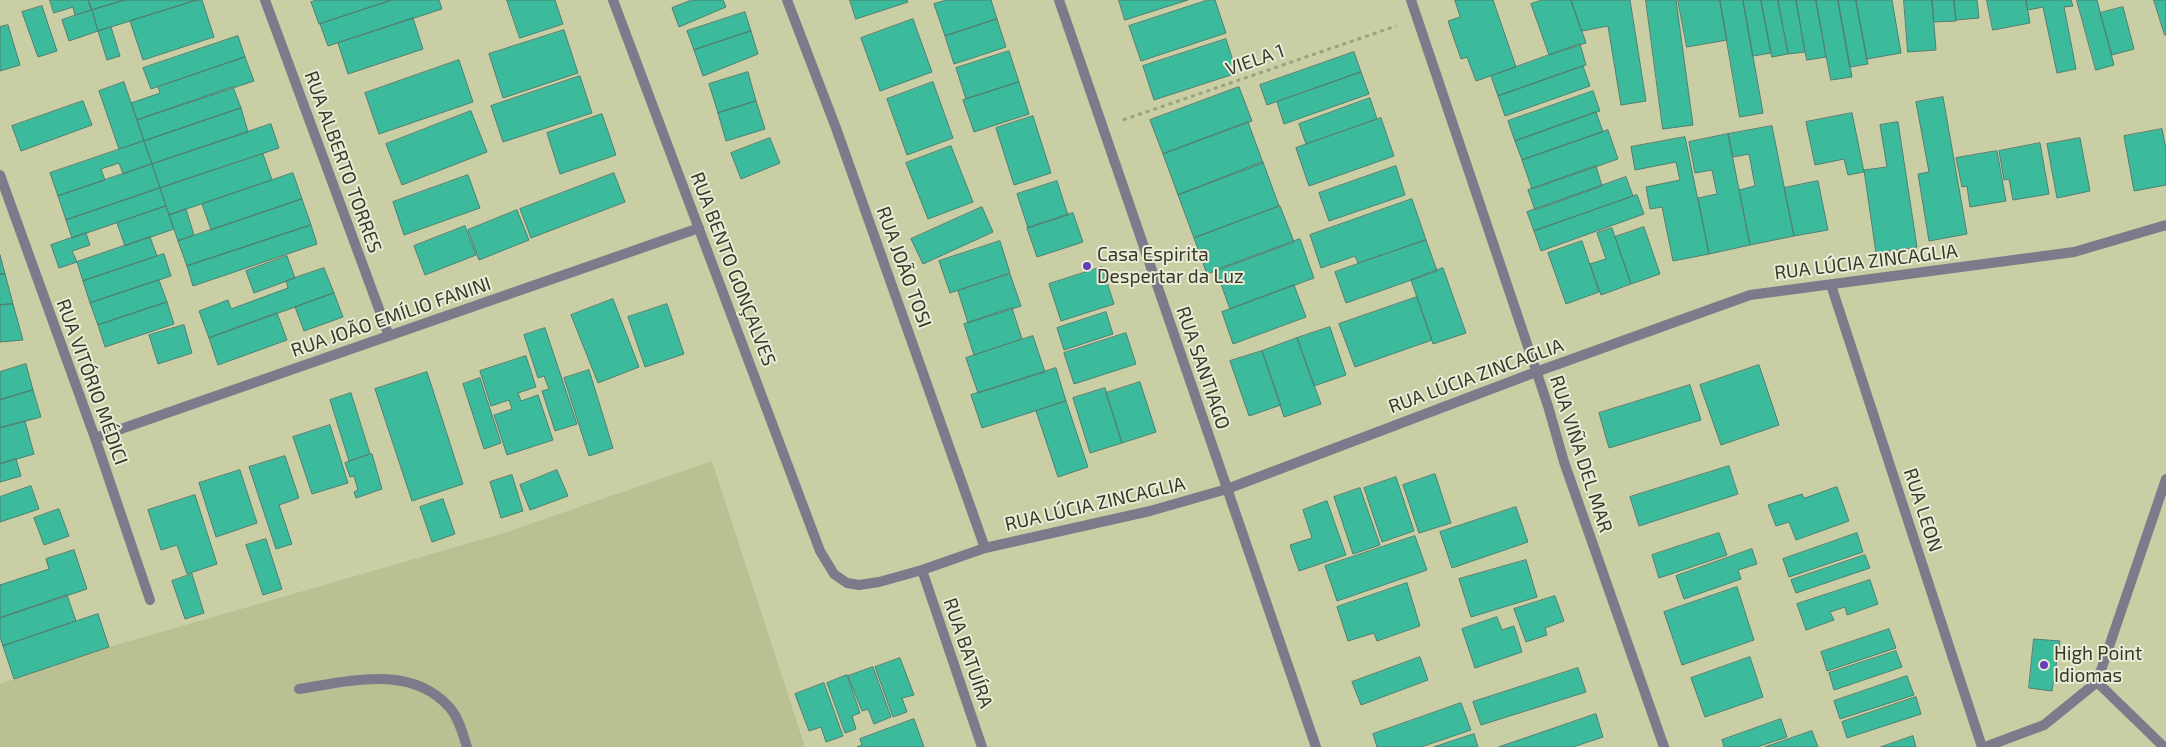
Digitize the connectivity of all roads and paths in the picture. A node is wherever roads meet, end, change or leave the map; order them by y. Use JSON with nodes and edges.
{"nodes":[{"id":1,"x":266,"y":0,"type":"edge"},
{"id":2,"x":613,"y":0,"type":"edge"},
{"id":3,"x":787,"y":0,"type":"edge"},
{"id":4,"x":1058,"y":0,"type":"edge"},
{"id":5,"x":1411,"y":0,"type":"edge"},
{"id":6,"x":1417,"y":19,"type":"junction"},
{"id":7,"x":1101,"y":127,"type":"junction"},
{"id":8,"x":0,"y":175,"type":"edge"},
{"id":9,"x":2166,"y":225,"type":"edge"},
{"id":10,"x":699,"y":228,"type":"junction"},
{"id":11,"x":1831,"y":285,"type":"junction"},
{"id":12,"x":388,"y":336,"type":"junction"},
{"id":13,"x":1536,"y":372,"type":"junction"},
{"id":14,"x":95,"y":438,"type":"junction"},
{"id":15,"x":2166,"y":479,"type":"edge"},
{"id":16,"x":1227,"y":488,"type":"junction"},
{"id":17,"x":985,"y":548,"type":"junction"},
{"id":18,"x":820,"y":551,"type":"joint"},
{"id":19,"x":922,"y":570,"type":"junction"},
{"id":20,"x":150,"y":600,"type":"dead end"},
{"id":21,"x":2097,"y":682,"type":"junction"},
{"id":22,"x":299,"y":689,"type":"dead end"},
{"id":23,"x":467,"y":747,"type":"edge"},
{"id":24,"x":982,"y":747,"type":"edge"},
{"id":25,"x":1316,"y":747,"type":"edge"},
{"id":26,"x":1664,"y":747,"type":"edge"},
{"id":27,"x":1984,"y":747,"type":"edge"},
{"id":28,"x":2164,"y":747,"type":"edge"}],
"edges":[{"from":1,"to":12,"type":"street","name":"RUA ALBERTO TORRES"},
{"from":2,"to":10,"type":"street","name":"RUA BENTO GONÇALVES"},
{"from":3,"to":17,"type":"street","name":"RUA JOÃO TOSI"},
{"from":4,"to":7,"type":"street","name":"RUA SANTIAGO"},
{"from":5,"to":6,"type":"street","name":"RUA VIÑA DEL MAR"},
{"from":6,"to":7,"type":"path","name":"VIELA 1"},
{"from":6,"to":13,"type":"street","name":"RUA VIÑA DEL MAR"},
{"from":7,"to":16,"type":"street","name":"RUA SANTIAGO"},
{"from":8,"to":14,"type":"street","name":"RUA VITÓRIO MÉDICI"},
{"from":9,"to":11,"type":"street","name":"RUA LÚCIA ZINCAGLIA"},
{"from":10,"to":12,"type":"street","name":"RUA JOÃO EMÍLIO FANINI"},
{"from":10,"to":18,"type":"street","name":"RUA BENTO GONÇALVES"},
{"from":11,"to":13,"type":"street","name":"RUA LÚCIA ZINCAGLIA"},
{"from":11,"to":27,"type":"street","name":"RUA LEON"},
{"from":12,"to":14,"type":"street","name":"RUA JOÃO EMÍLIO FANINI"},
{"from":13,"to":16,"type":"street","name":"RUA LÚCIA ZINCAGLIA"},
{"from":13,"to":26,"type":"street","name":"RUA VIÑA DEL MAR"},
{"from":14,"to":20,"type":"street","name":"RUA VITÓRIO MÉDICI"},
{"from":15,"to":21,"type":"street"},
{"from":16,"to":17,"type":"street","name":"RUA LÚCIA ZINCAGLIA"},
{"from":16,"to":25,"type":"street","name":"RUA SANTIAGO"},
{"from":17,"to":19,"type":"street","name":"RUA LÚCIA ZINCAGLIA"},
{"from":18,"to":19,"type":"street","name":"RUA LÚCIA ZINCAGLIA"},
{"from":19,"to":24,"type":"street","name":"RUA BATUÍRA"},
{"from":21,"to":27,"type":"street"},
{"from":21,"to":28,"type":"street"},
{"from":22,"to":23,"type":"street"}]}
